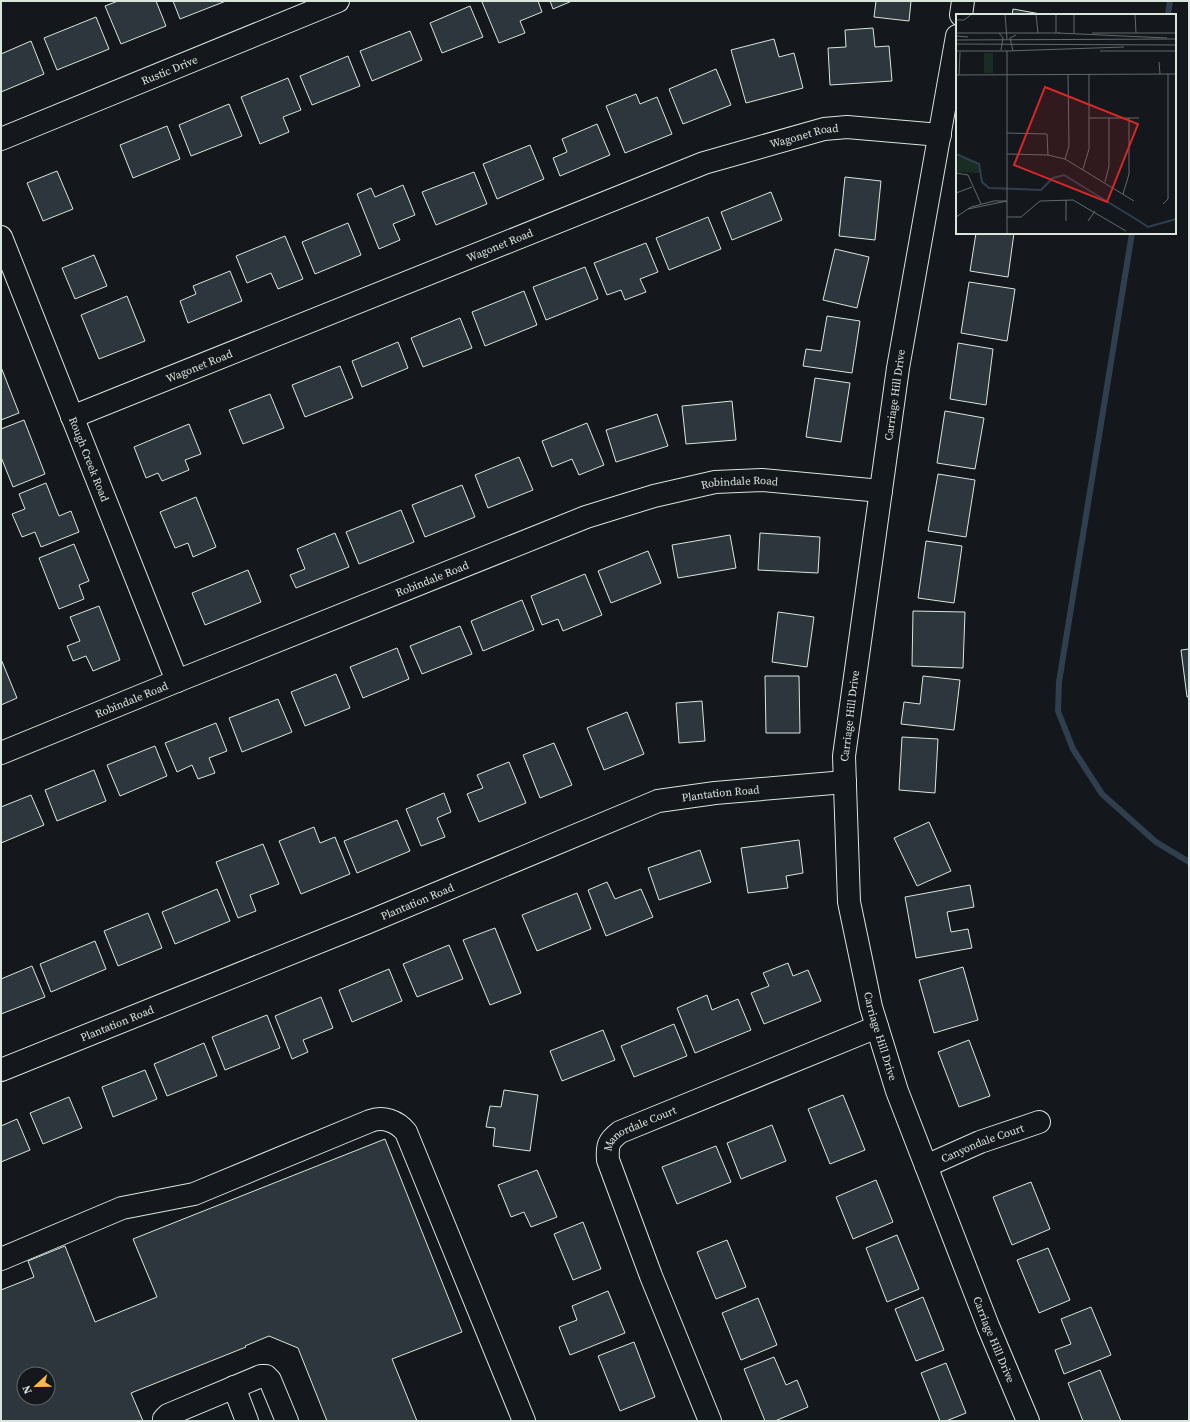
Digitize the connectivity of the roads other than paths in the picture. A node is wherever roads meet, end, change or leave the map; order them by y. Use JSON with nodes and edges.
{"nodes":[{"id":1,"x":338,"y":1,"type":"edge"},
{"id":2,"x":963,"y":1,"type":"edge"},
{"id":3,"x":961,"y":14,"type":"edge"},
{"id":4,"x":956,"y":42,"type":"edge"},
{"id":5,"x":940,"y":135,"type":"junction"},
{"id":6,"x":1,"y":139,"type":"edge"},
{"id":7,"x":1,"y":237,"type":"edge"},
{"id":8,"x":72,"y":417,"type":"junction"},
{"id":9,"x":881,"y":491,"type":"junction"},
{"id":10,"x":177,"y":681,"type":"junction"},
{"id":11,"x":1,"y":753,"type":"edge"},
{"id":12,"x":844,"y":782,"type":"junction"},
{"id":13,"x":877,"y":1027,"type":"junction"},
{"id":14,"x":1,"y":1070,"type":"edge"},
{"id":15,"x":1039,"y":1122,"type":"dead end"},
{"id":16,"x":926,"y":1166,"type":"junction"},
{"id":17,"x":1,"y":1259,"type":"edge"},
{"id":18,"x":234,"y":1387,"type":"junction"},
{"id":19,"x":191,"y":1414,"type":"edge"},
{"id":20,"x":165,"y":1421,"type":"edge"},
{"id":21,"x":247,"y":1421,"type":"edge"},
{"id":22,"x":287,"y":1421,"type":"edge"},
{"id":23,"x":524,"y":1421,"type":"edge"},
{"id":24,"x":710,"y":1421,"type":"edge"},
{"id":25,"x":1028,"y":1421,"type":"edge"}],
"edges":[{"from":1,"to":6,"type":"street","name":"Rustic Drive"},
{"from":2,"to":3,"type":"street"},
{"from":4,"to":5,"type":"street","name":"Carriage Hill Drive"},
{"from":5,"to":8,"type":"street","name":"Wagonet Road"},
{"from":5,"to":9,"type":"street","name":"Carriage Hill Drive"},
{"from":7,"to":8,"type":"street","name":"Rough Creek Road"},
{"from":8,"to":10,"type":"street","name":"Rough Creek Road"},
{"from":9,"to":10,"type":"street","name":"Robindale Road"},
{"from":9,"to":12,"type":"street","name":"Carriage Hill Drive"},
{"from":10,"to":11,"type":"street","name":"Robindale Road"},
{"from":12,"to":13,"type":"street","name":"Carriage Hill Drive"},
{"from":12,"to":14,"type":"street","name":"Plantation Road"},
{"from":13,"to":16,"type":"street","name":"Carriage Hill Drive"},
{"from":13,"to":24,"type":"street","name":"Manordale Court"},
{"from":15,"to":16,"type":"street","name":"Canyondale Court"},
{"from":16,"to":25,"type":"street","name":"Carriage Hill Drive"},
{"from":17,"to":23,"type":"street"},
{"from":18,"to":19,"type":"street"},
{"from":18,"to":21,"type":"street"},
{"from":18,"to":22,"type":"street"},
{"from":19,"to":20,"type":"street"}]}
